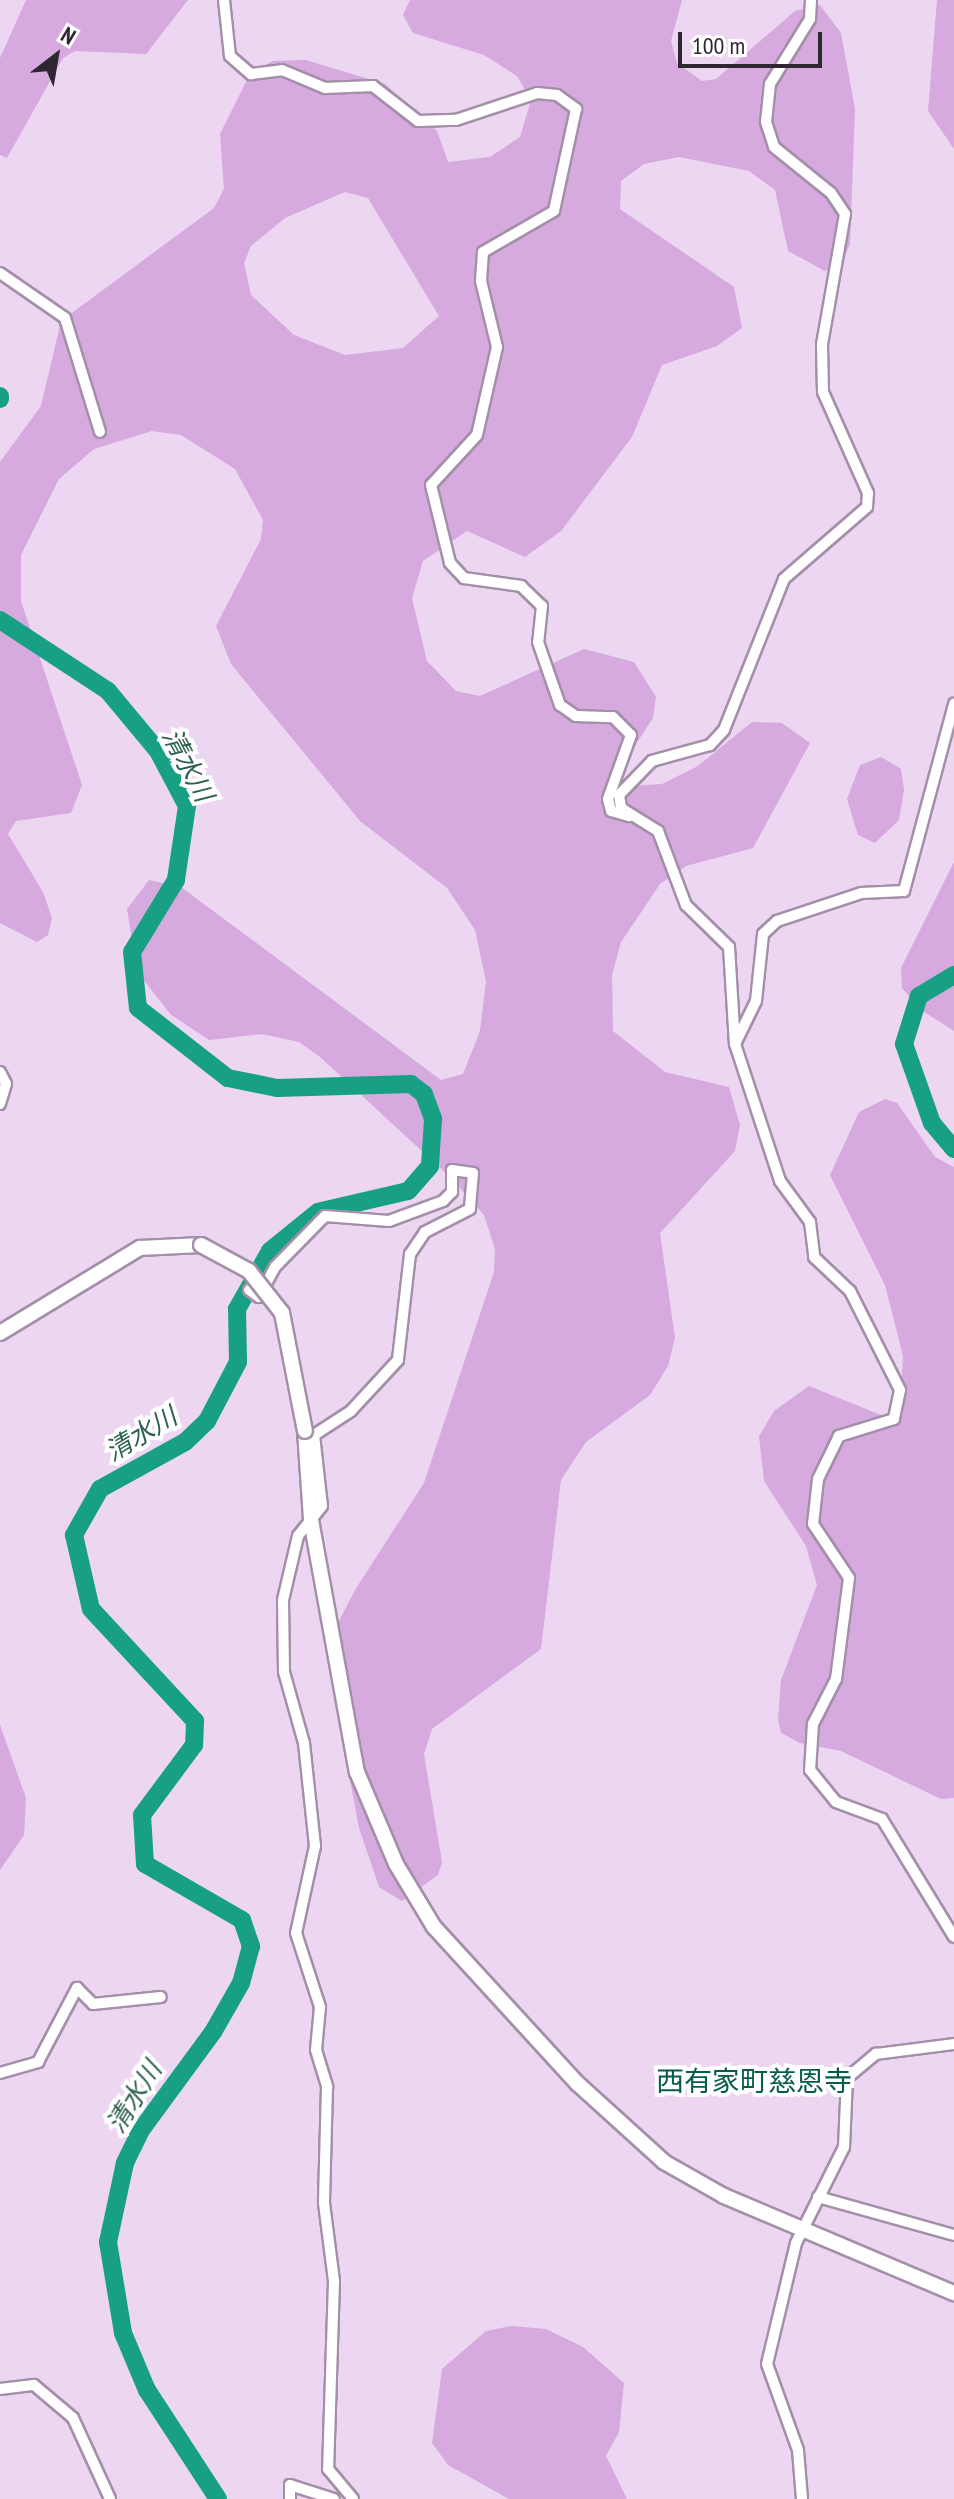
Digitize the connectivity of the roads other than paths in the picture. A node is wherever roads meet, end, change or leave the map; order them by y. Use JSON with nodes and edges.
{"nodes":[{"id":1,"x":224,"y":0,"type":"edge"},
{"id":2,"x":811,"y":0,"type":"edge"},
{"id":3,"x":0,"y":273,"type":"edge"},
{"id":4,"x":100,"y":432,"type":"dead end"},
{"id":5,"x":954,"y":704,"type":"edge"},
{"id":6,"x":635,"y":817,"type":"junction"},
{"id":7,"x":735,"y":1044,"type":"junction"},
{"id":8,"x":0,"y":1072,"type":"edge"},
{"id":9,"x":0,"y":1104,"type":"edge"},
{"id":10,"x":249,"y":1290,"type":"dead end"},
{"id":11,"x":0,"y":1333,"type":"edge"},
{"id":12,"x":311,"y":1520,"type":"junction"},
{"id":13,"x":954,"y":1937,"type":"edge"},
{"id":14,"x":161,"y":1997,"type":"dead end"},
{"id":15,"x":954,"y":2044,"type":"edge"},
{"id":16,"x":0,"y":2073,"type":"edge"},
{"id":17,"x":818,"y":2197,"type":"junction"},
{"id":18,"x":801,"y":2229,"type":"junction"},
{"id":19,"x":954,"y":2235,"type":"edge"},
{"id":20,"x":954,"y":2293,"type":"edge"},
{"id":21,"x":0,"y":2389,"type":"edge"},
{"id":22,"x":110,"y":2499,"type":"edge"},
{"id":23,"x":290,"y":2499,"type":"edge"},
{"id":24,"x":334,"y":2499,"type":"edge"},
{"id":25,"x":353,"y":2499,"type":"edge"},
{"id":26,"x":802,"y":2499,"type":"edge"}],
"edges":[{"from":1,"to":6,"type":"street"},
{"from":2,"to":6,"type":"street"},
{"from":3,"to":4,"type":"street"},
{"from":5,"to":7,"type":"street"},
{"from":6,"to":7,"type":"street"},
{"from":7,"to":13,"type":"street"},
{"from":8,"to":9,"type":"street"},
{"from":10,"to":12,"type":"street"},
{"from":11,"to":12,"type":"street","bridge":true},
{"from":12,"to":18,"type":"street"},
{"from":12,"to":25,"type":"street"},
{"from":14,"to":16,"type":"street"},
{"from":15,"to":17,"type":"street"},
{"from":17,"to":18,"type":"street"},
{"from":17,"to":19,"type":"street"},
{"from":18,"to":20,"type":"street"},
{"from":18,"to":26,"type":"street"},
{"from":21,"to":22,"type":"street"},
{"from":23,"to":24,"type":"street"}]}
